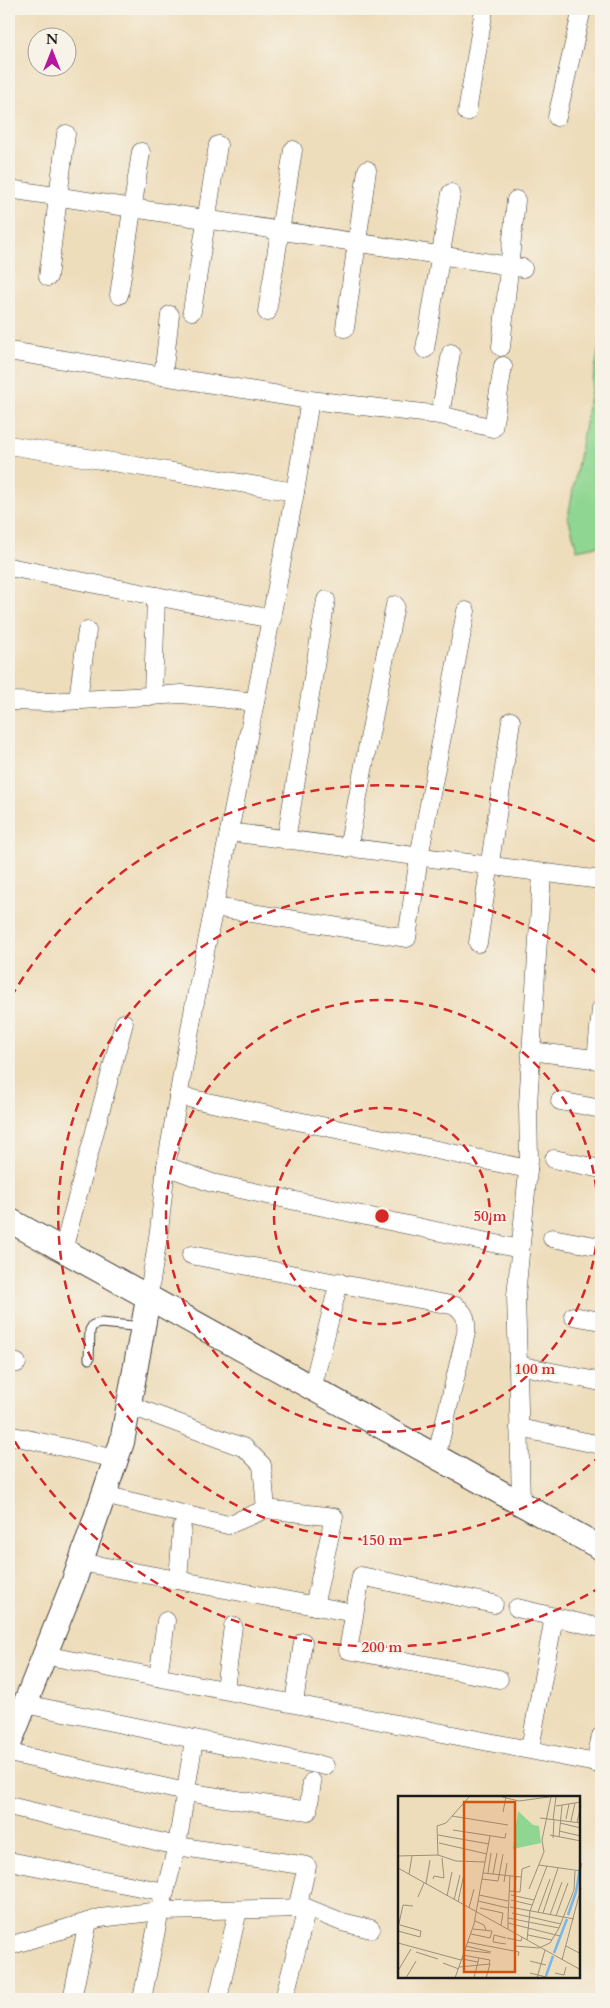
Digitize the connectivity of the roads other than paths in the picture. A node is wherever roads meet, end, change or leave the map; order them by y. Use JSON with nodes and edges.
{"nodes":[{"id":1,"x":484,"y":9,"type":"edge"},
{"id":2,"x":582,"y":9,"type":"edge"},
{"id":3,"x":467,"y":112,"type":"dead end"},
{"id":4,"x":557,"y":117,"type":"dead end"},
{"id":5,"x":66,"y":134,"type":"dead end"},
{"id":6,"x":218,"y":146,"type":"dead end"},
{"id":7,"x":293,"y":150,"type":"dead end"},
{"id":8,"x":141,"y":152,"type":"dead end"},
{"id":9,"x":368,"y":170,"type":"dead end"},
{"id":10,"x":9,"y":189,"type":"edge"},
{"id":11,"x":451,"y":193,"type":"dead end"},
{"id":12,"x":58,"y":196,"type":"junction"},
{"id":13,"x":516,"y":200,"type":"dead end"},
{"id":14,"x":133,"y":208,"type":"junction"},
{"id":15,"x":206,"y":219,"type":"junction"},
{"id":16,"x":280,"y":231,"type":"junction"},
{"id":17,"x":357,"y":243,"type":"junction"},
{"id":18,"x":441,"y":256,"type":"junction"},
{"id":19,"x":516,"y":267,"type":"junction"},
{"id":20,"x":48,"y":277,"type":"dead end"},
{"id":21,"x":119,"y":295,"type":"dead end"},
{"id":22,"x":192,"y":311,"type":"dead end"},
{"id":23,"x":267,"y":312,"type":"dead end"},
{"id":24,"x":170,"y":315,"type":"dead end"},
{"id":25,"x":345,"y":328,"type":"dead end"},
{"id":26,"x":501,"y":347,"type":"dead end"},
{"id":27,"x":426,"y":349,"type":"dead end"},
{"id":28,"x":9,"y":351,"type":"edge"},
{"id":29,"x":451,"y":353,"type":"dead end"},
{"id":30,"x":503,"y":366,"type":"dead end"},
{"id":31,"x":163,"y":376,"type":"junction"},
{"id":32,"x":310,"y":400,"type":"junction"},
{"id":33,"x":440,"y":415,"type":"junction"},
{"id":34,"x":9,"y":445,"type":"edge"},
{"id":35,"x":295,"y":492,"type":"junction"},
{"id":36,"x":9,"y":567,"type":"edge"},
{"id":37,"x":156,"y":596,"type":"junction"},
{"id":38,"x":326,"y":600,"type":"dead end"},
{"id":39,"x":395,"y":605,"type":"dead end"},
{"id":40,"x":466,"y":611,"type":"dead end"},
{"id":41,"x":272,"y":619,"type":"junction"},
{"id":42,"x":86,"y":631,"type":"dead end"},
{"id":43,"x":153,"y":696,"type":"junction"},
{"id":44,"x":78,"y":700,"type":"junction"},
{"id":45,"x":9,"y":701,"type":"edge"},
{"id":46,"x":255,"y":702,"type":"junction"},
{"id":47,"x":511,"y":721,"type":"dead end"},
{"id":48,"x":228,"y":832,"type":"junction"},
{"id":49,"x":286,"y":840,"type":"junction"},
{"id":50,"x":348,"y":848,"type":"junction"},
{"id":51,"x":419,"y":857,"type":"junction"},
{"id":52,"x":489,"y":866,"type":"junction"},
{"id":53,"x":542,"y":873,"type":"junction"},
{"id":54,"x":601,"y":880,"type":"edge"},
{"id":55,"x":214,"y":906,"type":"junction"},
{"id":56,"x":478,"y":943,"type":"dead end"},
{"id":57,"x":601,"y":1008,"type":"edge"},
{"id":58,"x":124,"y":1023,"type":"dead end"},
{"id":59,"x":531,"y":1051,"type":"junction"},
{"id":60,"x":599,"y":1060,"type":"edge"},
{"id":61,"x":178,"y":1096,"type":"junction"},
{"id":62,"x":560,"y":1101,"type":"dead end"},
{"id":63,"x":601,"y":1109,"type":"edge"},
{"id":64,"x":554,"y":1159,"type":"dead end"},
{"id":65,"x":166,"y":1166,"type":"junction"},
{"id":66,"x":528,"y":1169,"type":"junction"},
{"id":67,"x":601,"y":1169,"type":"edge"},
{"id":68,"x":9,"y":1220,"type":"edge"},
{"id":69,"x":552,"y":1238,"type":"dead end"},
{"id":70,"x":601,"y":1247,"type":"edge"},
{"id":71,"x":520,"y":1249,"type":"junction"},
{"id":72,"x":63,"y":1250,"type":"junction"},
{"id":73,"x":191,"y":1255,"type":"dead end"},
{"id":74,"x":339,"y":1282,"type":"junction"},
{"id":75,"x":148,"y":1299,"type":"junction"},
{"id":76,"x":573,"y":1316,"type":"dead end"},
{"id":77,"x":601,"y":1322,"type":"edge"},
{"id":78,"x":143,"y":1328,"type":"junction"},
{"id":79,"x":89,"y":1358,"type":"dead end"},
{"id":80,"x":518,"y":1365,"type":"junction"},
{"id":81,"x":601,"y":1382,"type":"edge"},
{"id":82,"x":312,"y":1389,"type":"junction"},
{"id":83,"x":129,"y":1405,"type":"junction"},
{"id":84,"x":519,"y":1428,"type":"junction"},
{"id":85,"x":9,"y":1435,"type":"edge"},
{"id":86,"x":601,"y":1445,"type":"edge"},
{"id":87,"x":436,"y":1458,"type":"junction"},
{"id":88,"x":116,"y":1459,"type":"junction"},
{"id":89,"x":104,"y":1495,"type":"junction"},
{"id":90,"x":521,"y":1505,"type":"junction"},
{"id":91,"x":266,"y":1509,"type":"junction"},
{"id":92,"x":182,"y":1528,"type":"dead end"},
{"id":93,"x":601,"y":1548,"type":"edge"},
{"id":94,"x":80,"y":1562,"type":"junction"},
{"id":95,"x":178,"y":1580,"type":"junction"},
{"id":96,"x":494,"y":1604,"type":"dead end"},
{"id":97,"x":314,"y":1606,"type":"junction"},
{"id":98,"x":517,"y":1608,"type":"dead end"},
{"id":99,"x":354,"y":1613,"type":"junction"},
{"id":100,"x":554,"y":1617,"type":"junction"},
{"id":101,"x":166,"y":1621,"type":"dead end"},
{"id":102,"x":233,"y":1626,"type":"dead end"},
{"id":103,"x":601,"y":1628,"type":"edge"},
{"id":104,"x":303,"y":1642,"type":"dead end"},
{"id":105,"x":44,"y":1655,"type":"junction"},
{"id":106,"x":158,"y":1677,"type":"junction"},
{"id":107,"x":499,"y":1679,"type":"dead end"},
{"id":108,"x":226,"y":1689,"type":"junction"},
{"id":109,"x":294,"y":1703,"type":"junction"},
{"id":110,"x":25,"y":1704,"type":"junction"},
{"id":111,"x":601,"y":1736,"type":"edge"},
{"id":112,"x":194,"y":1740,"type":"junction"},
{"id":113,"x":9,"y":1744,"type":"edge"},
{"id":114,"x":530,"y":1749,"type":"junction"},
{"id":115,"x":9,"y":1753,"type":"edge"},
{"id":116,"x":598,"y":1764,"type":"edge"},
{"id":117,"x":325,"y":1766,"type":"dead end"},
{"id":118,"x":312,"y":1782,"type":"dead end"},
{"id":119,"x":186,"y":1792,"type":"junction"},
{"id":120,"x":9,"y":1806,"type":"edge"},
{"id":121,"x":177,"y":1846,"type":"junction"},
{"id":122,"x":9,"y":1861,"type":"edge"},
{"id":123,"x":165,"y":1892,"type":"junction"},
{"id":124,"x":302,"y":1909,"type":"junction"},
{"id":125,"x":238,"y":1910,"type":"junction"},
{"id":126,"x":160,"y":1912,"type":"junction"},
{"id":127,"x":88,"y":1922,"type":"junction"},
{"id":128,"x":371,"y":1929,"type":"dead end"},
{"id":129,"x":9,"y":1946,"type":"edge"},
{"id":130,"x":72,"y":1999,"type":"edge"},
{"id":131,"x":142,"y":1999,"type":"edge"},
{"id":132,"x":218,"y":1999,"type":"edge"},
{"id":133,"x":284,"y":1999,"type":"edge"}],
"edges":[{"from":1,"to":3,"type":"street"},
{"from":2,"to":4,"type":"street"},
{"from":5,"to":12,"type":"street"},
{"from":6,"to":15,"type":"street"},
{"from":7,"to":16,"type":"street"},
{"from":8,"to":14,"type":"street"},
{"from":9,"to":17,"type":"street"},
{"from":10,"to":12,"type":"street"},
{"from":11,"to":18,"type":"street"},
{"from":12,"to":14,"type":"street"},
{"from":12,"to":20,"type":"street"},
{"from":13,"to":19,"type":"street"},
{"from":14,"to":15,"type":"street"},
{"from":14,"to":21,"type":"street"},
{"from":15,"to":16,"type":"street"},
{"from":15,"to":22,"type":"street"},
{"from":16,"to":17,"type":"street"},
{"from":16,"to":23,"type":"street"},
{"from":17,"to":18,"type":"street"},
{"from":17,"to":25,"type":"street"},
{"from":18,"to":19,"type":"street"},
{"from":18,"to":27,"type":"street"},
{"from":19,"to":26,"type":"street"},
{"from":24,"to":31,"type":"street"},
{"from":28,"to":31,"type":"street"},
{"from":29,"to":33,"type":"street"},
{"from":30,"to":33,"type":"street"},
{"from":31,"to":32,"type":"street"},
{"from":32,"to":33,"type":"street"},
{"from":32,"to":35,"type":"street"},
{"from":34,"to":35,"type":"street"},
{"from":35,"to":41,"type":"street"},
{"from":36,"to":37,"type":"street"},
{"from":37,"to":41,"type":"street"},
{"from":37,"to":43,"type":"street"},
{"from":38,"to":49,"type":"street"},
{"from":39,"to":50,"type":"street"},
{"from":40,"to":51,"type":"street"},
{"from":41,"to":46,"type":"street"},
{"from":42,"to":44,"type":"street"},
{"from":43,"to":44,"type":"street"},
{"from":43,"to":46,"type":"street"},
{"from":44,"to":45,"type":"street"},
{"from":46,"to":48,"type":"street"},
{"from":47,"to":52,"type":"street"},
{"from":48,"to":49,"type":"street"},
{"from":48,"to":55,"type":"street"},
{"from":49,"to":50,"type":"street"},
{"from":50,"to":51,"type":"street"},
{"from":51,"to":52,"type":"street"},
{"from":51,"to":55,"type":"street"},
{"from":52,"to":53,"type":"street"},
{"from":52,"to":56,"type":"street"},
{"from":53,"to":54,"type":"street"},
{"from":53,"to":59,"type":"street"},
{"from":55,"to":61,"type":"street"},
{"from":57,"to":60,"type":"street"},
{"from":58,"to":72,"type":"street"},
{"from":59,"to":60,"type":"street"},
{"from":59,"to":66,"type":"street"},
{"from":61,"to":65,"type":"street"},
{"from":61,"to":66,"type":"street"},
{"from":62,"to":63,"type":"street"},
{"from":64,"to":67,"type":"street"},
{"from":65,"to":71,"type":"street"},
{"from":65,"to":75,"type":"street"},
{"from":66,"to":71,"type":"street"},
{"from":68,"to":72,"type":"street"},
{"from":69,"to":70,"type":"street"},
{"from":71,"to":80,"type":"street"},
{"from":72,"to":75,"type":"street"},
{"from":73,"to":74,"type":"street"},
{"from":74,"to":82,"type":"street"},
{"from":74,"to":87,"type":"street"},
{"from":75,"to":78,"type":"street"},
{"from":75,"to":82,"type":"street"},
{"from":76,"to":77,"type":"street"},
{"from":78,"to":79,"type":"lane"},
{"from":78,"to":83,"type":"street"},
{"from":80,"to":81,"type":"street"},
{"from":80,"to":84,"type":"street"},
{"from":82,"to":87,"type":"street"},
{"from":83,"to":88,"type":"street"},
{"from":83,"to":91,"type":"street"},
{"from":84,"to":86,"type":"street"},
{"from":84,"to":90,"type":"street"},
{"from":85,"to":88,"type":"street"},
{"from":87,"to":90,"type":"street"},
{"from":88,"to":89,"type":"street"},
{"from":89,"to":91,"type":"street"},
{"from":89,"to":94,"type":"street"},
{"from":90,"to":93,"type":"street"},
{"from":91,"to":97,"type":"street"},
{"from":92,"to":95,"type":"street"},
{"from":94,"to":95,"type":"street"},
{"from":94,"to":105,"type":"street"},
{"from":95,"to":97,"type":"street"},
{"from":96,"to":99,"type":"street"},
{"from":97,"to":99,"type":"street"},
{"from":98,"to":100,"type":"street"},
{"from":99,"to":107,"type":"street"},
{"from":100,"to":103,"type":"street"},
{"from":100,"to":114,"type":"street"},
{"from":101,"to":106,"type":"street"},
{"from":102,"to":108,"type":"street"},
{"from":104,"to":109,"type":"street"},
{"from":105,"to":106,"type":"street"},
{"from":105,"to":110,"type":"street"},
{"from":106,"to":108,"type":"street"},
{"from":108,"to":109,"type":"street"},
{"from":109,"to":114,"type":"street"},
{"from":110,"to":112,"type":"street"},
{"from":110,"to":113,"type":"street"},
{"from":111,"to":116,"type":"street"},
{"from":112,"to":117,"type":"street"},
{"from":112,"to":119,"type":"street"},
{"from":114,"to":116,"type":"street"},
{"from":115,"to":119,"type":"street"},
{"from":118,"to":119,"type":"street"},
{"from":119,"to":121,"type":"street"},
{"from":120,"to":121,"type":"street"},
{"from":121,"to":123,"type":"street"},
{"from":121,"to":124,"type":"street"},
{"from":122,"to":123,"type":"street"},
{"from":123,"to":126,"type":"street"},
{"from":124,"to":125,"type":"street"},
{"from":124,"to":128,"type":"street"},
{"from":124,"to":133,"type":"street"},
{"from":125,"to":126,"type":"street"},
{"from":125,"to":132,"type":"street"},
{"from":126,"to":127,"type":"street"},
{"from":126,"to":131,"type":"street"},
{"from":127,"to":129,"type":"street"},
{"from":127,"to":130,"type":"street"}]}
